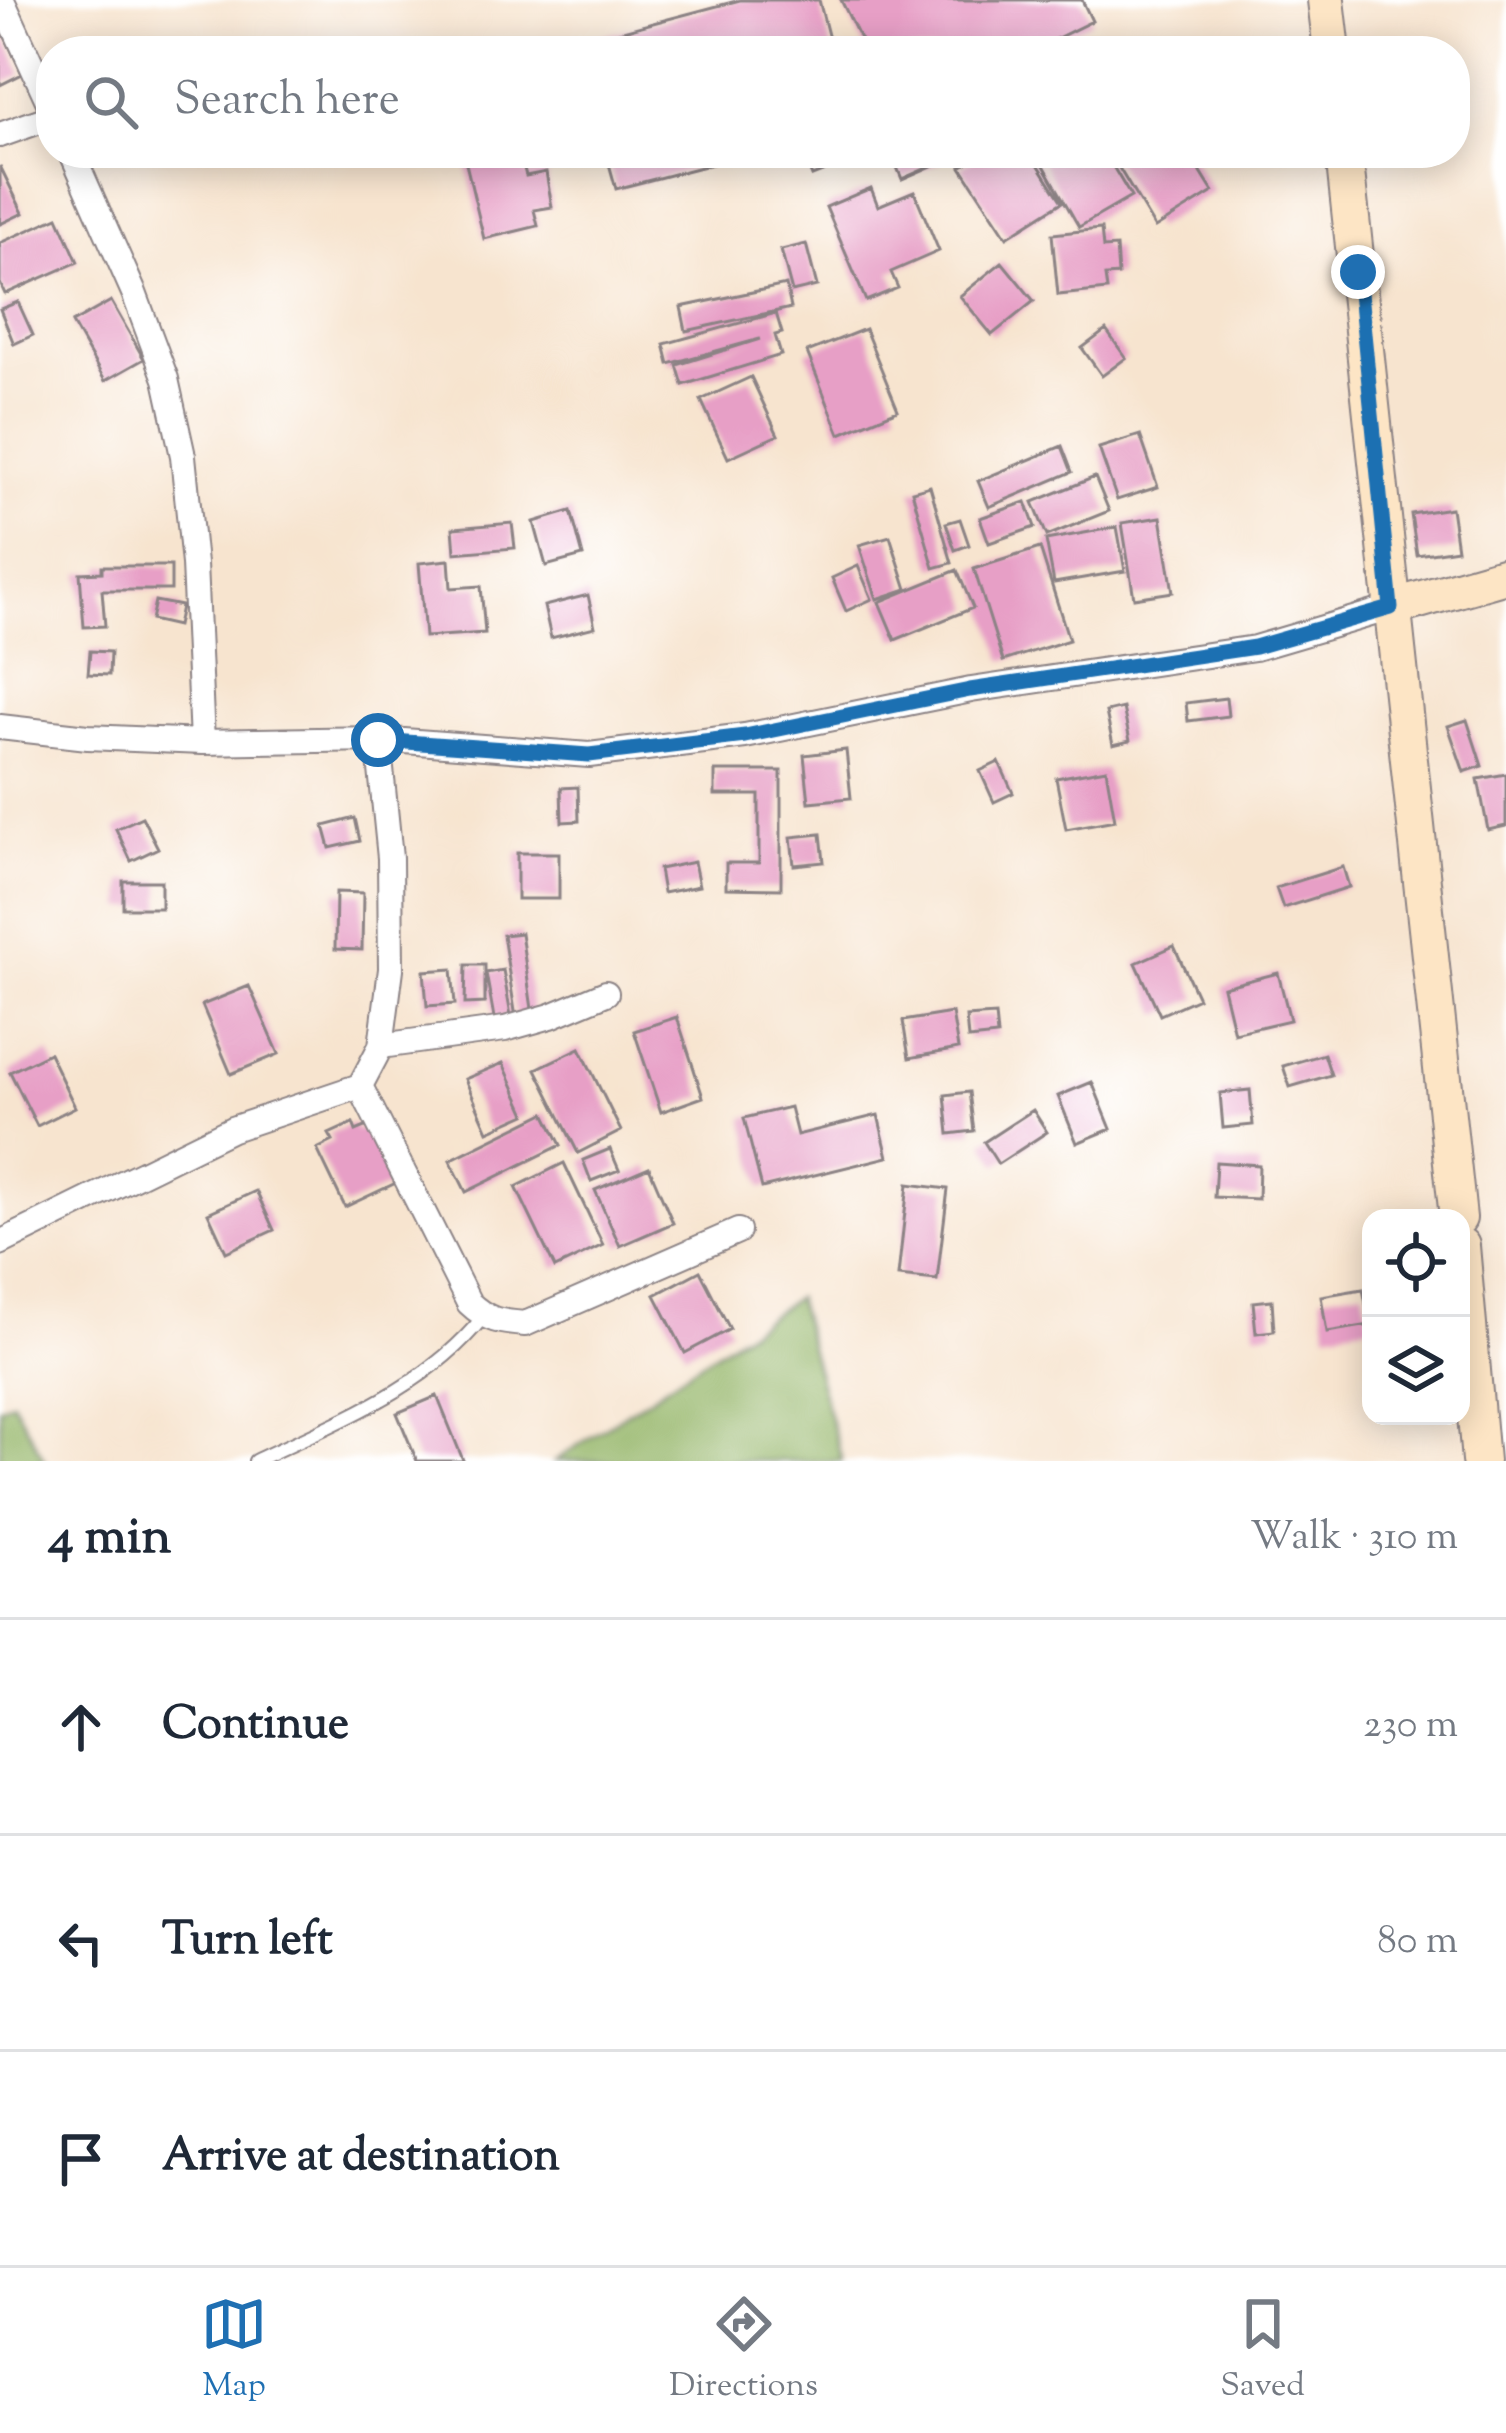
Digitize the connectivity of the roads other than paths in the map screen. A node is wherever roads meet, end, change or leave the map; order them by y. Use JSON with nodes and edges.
{"nodes":[{"id":1,"x":2,"y":0,"type":"edge"},
{"id":2,"x":1326,"y":0,"type":"edge"},
{"id":3,"x":1331,"y":36,"type":"edge"},
{"id":4,"x":36,"y":74,"type":"edge"},
{"id":5,"x":36,"y":122,"type":"edge"},
{"id":6,"x":0,"y":135,"type":"edge"},
{"id":7,"x":79,"y":168,"type":"edge"},
{"id":8,"x":1346,"y":168,"type":"edge"},
{"id":9,"x":1506,"y":575,"type":"edge"},
{"id":10,"x":1391,"y":608,"type":"junction"},
{"id":11,"x":0,"y":727,"type":"edge"},
{"id":12,"x":378,"y":740,"type":"junction"},
{"id":13,"x":202,"y":742,"type":"junction"},
{"id":14,"x":606,"y":993,"type":"dead end"},
{"id":15,"x":381,"y":1046,"type":"junction"},
{"id":16,"x":360,"y":1086,"type":"junction"},
{"id":17,"x":1457,"y":1209,"type":"edge"},
{"id":18,"x":738,"y":1231,"type":"dead end"},
{"id":19,"x":0,"y":1243,"type":"edge"},
{"id":20,"x":483,"y":1316,"type":"junction"},
{"id":21,"x":1467,"y":1317,"type":"edge"},
{"id":22,"x":255,"y":1461,"type":"edge"},
{"id":23,"x":1480,"y":1461,"type":"edge"}],
"edges":[{"from":1,"to":4,"type":"street"},
{"from":2,"to":3,"type":"street"},
{"from":5,"to":6,"type":"street"},
{"from":7,"to":13,"type":"street"},
{"from":8,"to":10,"type":"street"},
{"from":9,"to":10,"type":"street"},
{"from":10,"to":12,"type":"street"},
{"from":10,"to":17,"type":"street"},
{"from":11,"to":13,"type":"street"},
{"from":12,"to":13,"type":"street"},
{"from":12,"to":15,"type":"street"},
{"from":14,"to":15,"type":"street"},
{"from":15,"to":16,"type":"street"},
{"from":16,"to":19,"type":"street"},
{"from":16,"to":20,"type":"street"},
{"from":18,"to":20,"type":"street"},
{"from":20,"to":22,"type":"lane"},
{"from":21,"to":23,"type":"street"}]}
